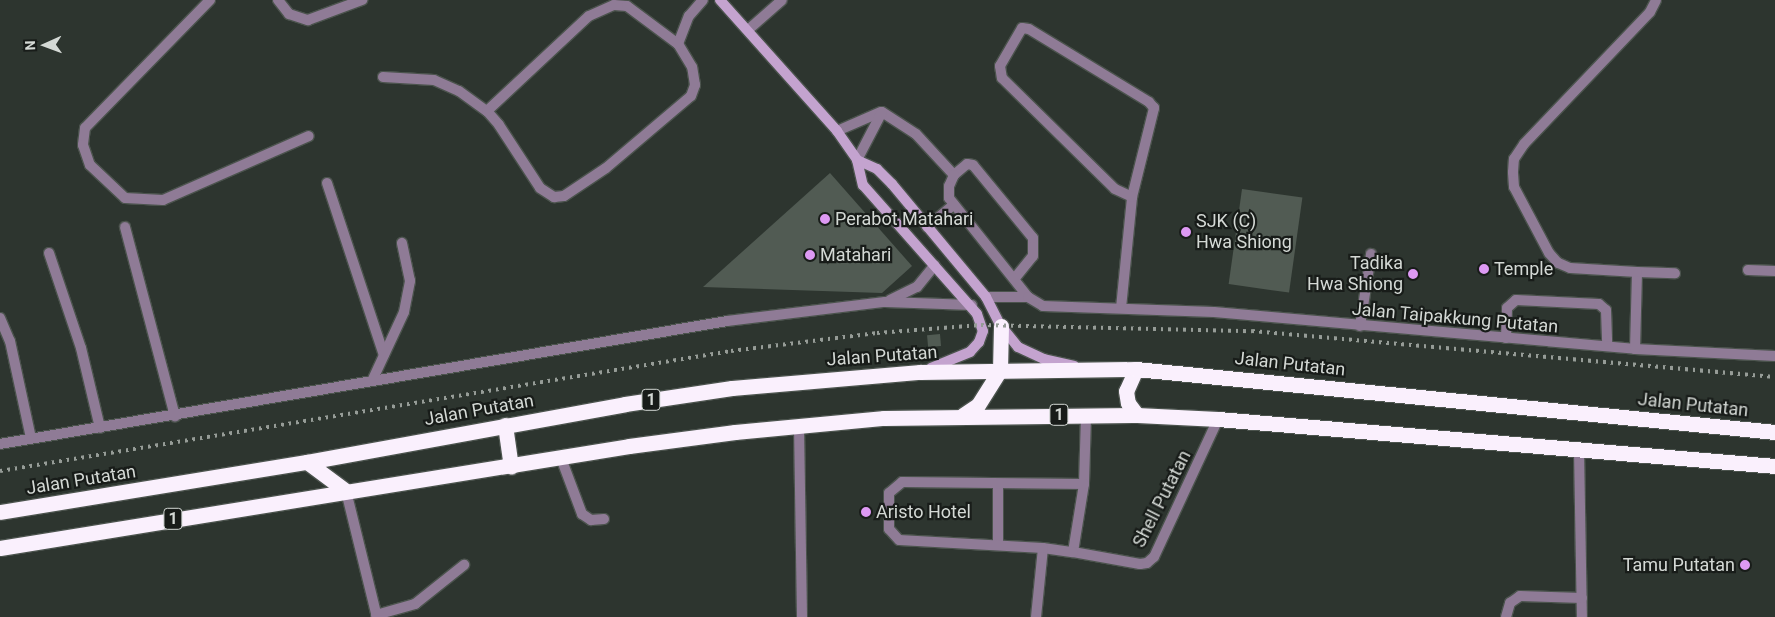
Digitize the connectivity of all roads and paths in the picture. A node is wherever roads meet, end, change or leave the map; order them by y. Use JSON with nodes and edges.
{"nodes":[{"id":1,"x":210,"y":0,"type":"edge"},
{"id":2,"x":278,"y":0,"type":"edge"},
{"id":3,"x":362,"y":0,"type":"edge"},
{"id":4,"x":703,"y":0,"type":"edge"},
{"id":5,"x":720,"y":0,"type":"edge"},
{"id":6,"x":782,"y":0,"type":"edge"},
{"id":7,"x":1656,"y":0,"type":"edge"},
{"id":8,"x":748,"y":30,"type":"junction"},
{"id":9,"x":678,"y":44,"type":"junction"},
{"id":10,"x":383,"y":77,"type":"dead end"},
{"id":11,"x":487,"y":111,"type":"junction"},
{"id":12,"x":882,"y":112,"type":"junction"},
{"id":13,"x":838,"y":131,"type":"junction"},
{"id":14,"x":309,"y":136,"type":"dead end"},
{"id":15,"x":857,"y":160,"type":"junction"},
{"id":16,"x":954,"y":175,"type":"junction"},
{"id":17,"x":327,"y":183,"type":"dead end"},
{"id":18,"x":1132,"y":197,"type":"junction"},
{"id":19,"x":954,"y":204,"type":"junction"},
{"id":20,"x":125,"y":227,"type":"dead end"},
{"id":21,"x":927,"y":227,"type":"junction"},
{"id":22,"x":402,"y":243,"type":"dead end"},
{"id":23,"x":49,"y":253,"type":"dead end"},
{"id":24,"x":1371,"y":254,"type":"dead end"},
{"id":25,"x":935,"y":264,"type":"junction"},
{"id":26,"x":1748,"y":270,"type":"dead end"},
{"id":27,"x":1775,"y":271,"type":"edge"},
{"id":28,"x":1637,"y":272,"type":"junction"},
{"id":29,"x":1675,"y":273,"type":"dead end"},
{"id":30,"x":1015,"y":278,"type":"junction"},
{"id":31,"x":986,"y":297,"type":"junction"},
{"id":32,"x":1028,"y":297,"type":"junction"},
{"id":33,"x":884,"y":302,"type":"junction"},
{"id":34,"x":972,"y":305,"type":"junction"},
{"id":35,"x":1121,"y":308,"type":"junction"},
{"id":36,"x":0,"y":318,"type":"edge"},
{"id":37,"x":1001,"y":326,"type":"junction"},
{"id":38,"x":1360,"y":326,"type":"junction"},
{"id":39,"x":1506,"y":338,"type":"junction"},
{"id":40,"x":1607,"y":346,"type":"junction"},
{"id":41,"x":1635,"y":349,"type":"junction"},
{"id":42,"x":384,"y":355,"type":"junction"},
{"id":43,"x":1775,"y":356,"type":"edge"},
{"id":44,"x":1084,"y":368,"type":"junction"},
{"id":45,"x":1136,"y":369,"type":"junction"},
{"id":46,"x":1000,"y":370,"type":"junction"},
{"id":47,"x":920,"y":372,"type":"junction"},
{"id":48,"x":372,"y":381,"type":"junction"},
{"id":49,"x":963,"y":415,"type":"junction"},
{"id":50,"x":1138,"y":415,"type":"junction"},
{"id":51,"x":175,"y":416,"type":"junction"},
{"id":52,"x":1086,"y":416,"type":"junction"},
{"id":53,"x":1218,"y":419,"type":"junction"},
{"id":54,"x":505,"y":425,"type":"junction"},
{"id":55,"x":799,"y":426,"type":"junction"},
{"id":56,"x":100,"y":428,"type":"junction"},
{"id":57,"x":1775,"y":432,"type":"edge"},
{"id":58,"x":31,"y":438,"type":"junction"},
{"id":59,"x":0,"y":444,"type":"edge"},
{"id":60,"x":1579,"y":450,"type":"junction"},
{"id":61,"x":561,"y":458,"type":"junction"},
{"id":62,"x":307,"y":462,"type":"junction"},
{"id":63,"x":1775,"y":466,"type":"edge"},
{"id":64,"x":511,"y":467,"type":"junction"},
{"id":65,"x":998,"y":484,"type":"junction"},
{"id":66,"x":1084,"y":484,"type":"junction"},
{"id":67,"x":346,"y":491,"type":"junction"},
{"id":68,"x":0,"y":512,"type":"edge"},
{"id":69,"x":604,"y":519,"type":"dead end"},
{"id":70,"x":998,"y":544,"type":"junction"},
{"id":71,"x":0,"y":548,"type":"edge"},
{"id":72,"x":1042,"y":548,"type":"junction"},
{"id":73,"x":1073,"y":552,"type":"junction"},
{"id":74,"x":464,"y":565,"type":"dead end"},
{"id":75,"x":1582,"y":598,"type":"junction"},
{"id":76,"x":377,"y":616,"type":"edge"},
{"id":77,"x":802,"y":617,"type":"edge"},
{"id":78,"x":1036,"y":617,"type":"edge"},
{"id":79,"x":1506,"y":617,"type":"edge"},
{"id":80,"x":1582,"y":617,"type":"edge"}],
"edges":[{"from":1,"to":14,"type":"street"},
{"from":2,"to":3,"type":"street"},
{"from":4,"to":9,"type":"street"},
{"from":5,"to":8,"type":"main road"},
{"from":6,"to":8,"type":"street"},
{"from":7,"to":28,"type":"street"},
{"from":8,"to":13,"type":"main road"},
{"from":9,"to":11,"type":"street"},
{"from":9,"to":11,"type":"street"},
{"from":10,"to":11,"type":"street"},
{"from":12,"to":13,"type":"street"},
{"from":12,"to":15,"type":"street"},
{"from":12,"to":16,"type":"street"},
{"from":13,"to":15,"type":"main road"},
{"from":15,"to":21,"type":"main road"},
{"from":15,"to":25,"type":"main road"},
{"from":16,"to":19,"type":"street"},
{"from":16,"to":30,"type":"street"},
{"from":17,"to":42,"type":"street"},
{"from":18,"to":18,"type":"street"},
{"from":18,"to":35,"type":"street"},
{"from":19,"to":21,"type":"street"},
{"from":19,"to":30,"type":"street"},
{"from":20,"to":51,"type":"street"},
{"from":21,"to":31,"type":"main road"},
{"from":22,"to":42,"type":"street"},
{"from":23,"to":56,"type":"street"},
{"from":24,"to":38,"type":"street"},
{"from":25,"to":33,"type":"street"},
{"from":25,"to":34,"type":"main road"},
{"from":26,"to":27,"type":"street"},
{"from":28,"to":29,"type":"street"},
{"from":28,"to":41,"type":"street"},
{"from":30,"to":32,"type":"street"},
{"from":31,"to":32,"type":"street","name":"Jalan Taipakkung Putatan"},
{"from":31,"to":37,"type":"main road"},
{"from":32,"to":35,"type":"street","name":"Jalan Taipakkung Putatan"},
{"from":33,"to":34,"type":"street"},
{"from":33,"to":48,"type":"street"},
{"from":34,"to":47,"type":"main road"},
{"from":35,"to":38,"type":"street","name":"Jalan Taipakkung Putatan"},
{"from":36,"to":58,"type":"street"},
{"from":37,"to":44,"type":"main road"},
{"from":37,"to":46,"type":"highway"},
{"from":38,"to":39,"type":"street","name":"Jalan Taipakkung Putatan"},
{"from":39,"to":40,"type":"street","name":"Jalan Taipakkung Putatan"},
{"from":39,"to":40,"type":"street"},
{"from":40,"to":41,"type":"street","name":"Jalan Taipakkung Putatan"},
{"from":41,"to":43,"type":"street","name":"Jalan Taipakkung Putatan"},
{"from":42,"to":48,"type":"street"},
{"from":44,"to":45,"type":"highway","name":"Jalan Putatan","number":"1"},
{"from":44,"to":46,"type":"highway","name":"Jalan Putatan","number":"1"},
{"from":45,"to":50,"type":"highway"},
{"from":45,"to":57,"type":"highway","name":"Jalan Putatan","number":"1"},
{"from":46,"to":47,"type":"highway","name":"Jalan Putatan","number":"1"},
{"from":46,"to":49,"type":"highway"},
{"from":47,"to":54,"type":"highway","name":"Jalan Putatan","number":"1"},
{"from":48,"to":51,"type":"street"},
{"from":49,"to":52,"type":"highway","number":"1"},
{"from":49,"to":55,"type":"highway","number":"1"},
{"from":50,"to":52,"type":"highway","number":"1"},
{"from":50,"to":53,"type":"highway","number":"1"},
{"from":51,"to":56,"type":"street"},
{"from":52,"to":66,"type":"street"},
{"from":53,"to":60,"type":"highway","number":"1"},
{"from":53,"to":73,"type":"street","name":"Shell Putatan"},
{"from":54,"to":62,"type":"highway","name":"Jalan Putatan","number":"1"},
{"from":54,"to":64,"type":"highway"},
{"from":55,"to":61,"type":"highway","number":"1"},
{"from":55,"to":77,"type":"street"},
{"from":56,"to":58,"type":"street"},
{"from":58,"to":59,"type":"street"},
{"from":60,"to":63,"type":"highway","number":"1"},
{"from":60,"to":75,"type":"street"},
{"from":61,"to":64,"type":"highway","number":"1"},
{"from":61,"to":69,"type":"street"},
{"from":62,"to":67,"type":"highway"},
{"from":62,"to":68,"type":"highway","name":"Jalan Putatan","number":"1"},
{"from":64,"to":67,"type":"highway","number":"1"},
{"from":65,"to":66,"type":"street"},
{"from":65,"to":70,"type":"street"},
{"from":65,"to":70,"type":"street"},
{"from":66,"to":73,"type":"street"},
{"from":67,"to":71,"type":"highway","number":"1"},
{"from":67,"to":76,"type":"street"},
{"from":70,"to":72,"type":"street"},
{"from":72,"to":73,"type":"street"},
{"from":72,"to":78,"type":"street"},
{"from":74,"to":76,"type":"street"},
{"from":75,"to":79,"type":"street"},
{"from":75,"to":80,"type":"street"}]}
